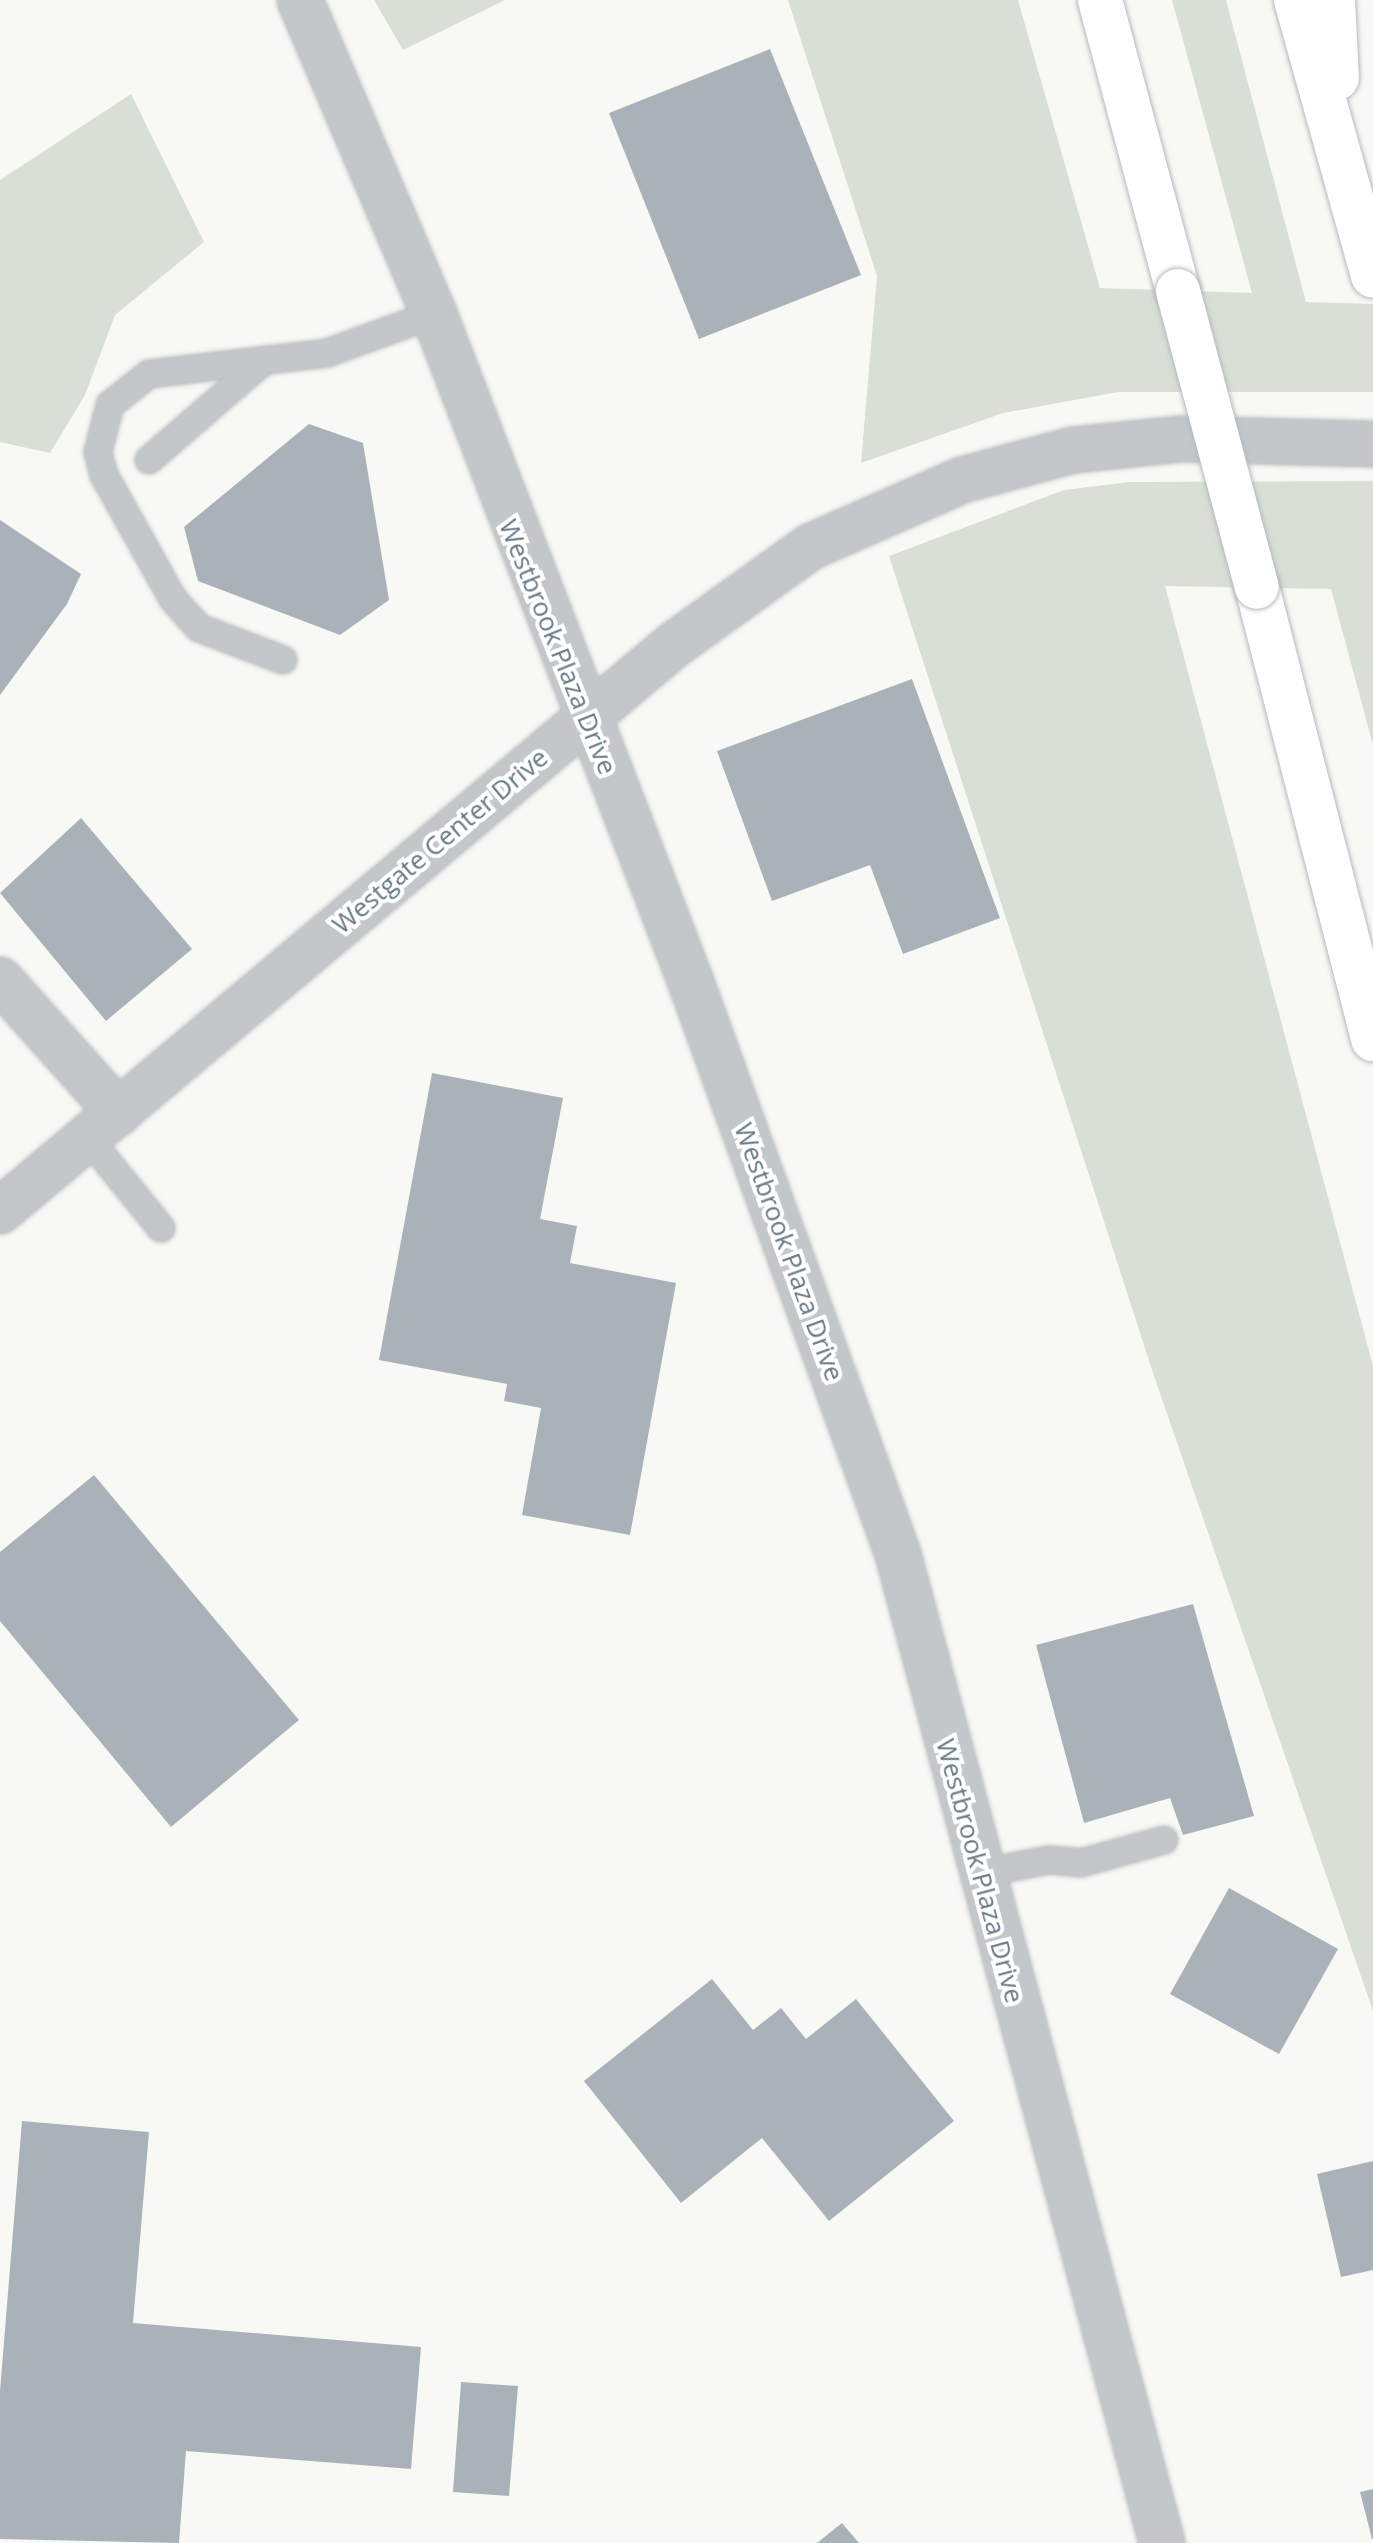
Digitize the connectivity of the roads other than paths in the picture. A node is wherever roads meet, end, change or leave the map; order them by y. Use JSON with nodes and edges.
{"nodes":[{"id":1,"x":300,"y":0,"type":"edge"},
{"id":2,"x":1100,"y":0,"type":"edge"},
{"id":3,"x":1296,"y":0,"type":"edge"},
{"id":4,"x":1333,"y":0,"type":"edge"},
{"id":5,"x":1340,"y":148,"type":"junction"},
{"id":6,"x":1373,"y":275,"type":"edge"},
{"id":7,"x":434,"y":314,"type":"junction"},
{"id":8,"x":265,"y":360,"type":"junction"},
{"id":9,"x":1373,"y":444,"type":"edge"},
{"id":10,"x":149,"y":460,"type":"dead end"},
{"id":11,"x":283,"y":660,"type":"dead end"},
{"id":12,"x":586,"y":718,"type":"junction"},
{"id":13,"x":2,"y":987,"type":"edge"},
{"id":14,"x":1373,"y":1039,"type":"edge"},
{"id":15,"x":104,"y":1125,"type":"junction"},
{"id":16,"x":0,"y":1211,"type":"edge"},
{"id":17,"x":161,"y":1228,"type":"dead end"},
{"id":18,"x":1164,"y":1840,"type":"dead end"},
{"id":19,"x":981,"y":1873,"type":"junction"},
{"id":20,"x":1162,"y":2543,"type":"edge"}],
"edges":[{"from":1,"to":7,"type":"street","name":"Westbrook Plaza Drive"},
{"from":2,"to":14,"type":"highway","bridge":true},
{"from":3,"to":5,"type":"highway"},
{"from":4,"to":5,"type":"highway"},
{"from":5,"to":6,"type":"highway"},
{"from":7,"to":8,"type":"lane"},
{"from":7,"to":12,"type":"street","name":"Westbrook Plaza Drive"},
{"from":8,"to":10,"type":"lane"},
{"from":8,"to":11,"type":"lane"},
{"from":9,"to":12,"type":"street","name":"Westgate Center Drive"},
{"from":12,"to":15,"type":"street","name":"Westgate Center Drive"},
{"from":12,"to":19,"type":"street","name":"Westbrook Plaza Drive"},
{"from":13,"to":15,"type":"street"},
{"from":15,"to":16,"type":"street","name":"Westgate Center Drive"},
{"from":15,"to":17,"type":"lane"},
{"from":18,"to":19,"type":"lane"},
{"from":19,"to":20,"type":"street","name":"Westbrook Plaza Drive"}]}
